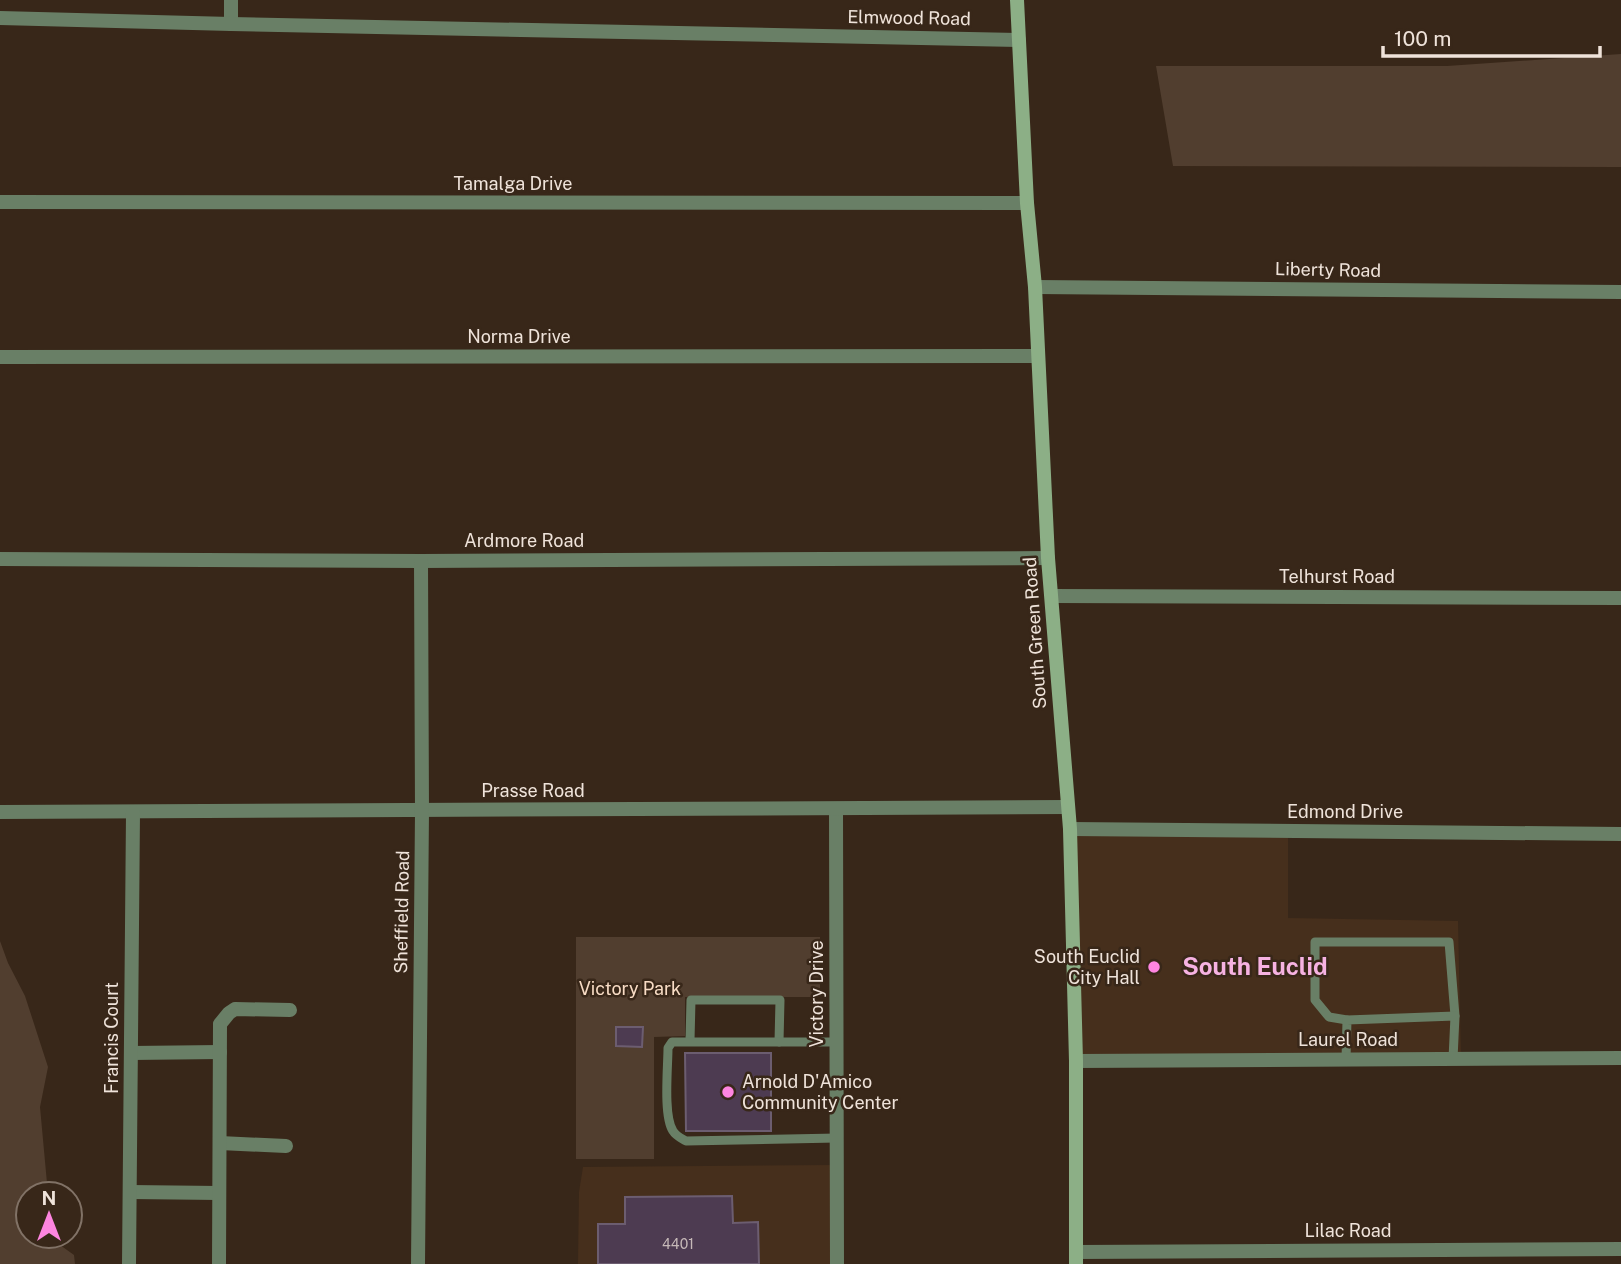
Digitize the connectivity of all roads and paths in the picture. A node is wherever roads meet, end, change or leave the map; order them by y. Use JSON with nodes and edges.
{"nodes":[{"id":1,"x":231,"y":0,"type":"edge"},
{"id":2,"x":1017,"y":0,"type":"edge"},
{"id":3,"x":0,"y":18,"type":"edge"},
{"id":4,"x":231,"y":24,"type":"junction"},
{"id":5,"x":1019,"y":40,"type":"junction"},
{"id":6,"x":0,"y":202,"type":"edge"},
{"id":7,"x":1027,"y":203,"type":"junction"},
{"id":8,"x":1035,"y":287,"type":"junction"},
{"id":9,"x":1621,"y":292,"type":"edge"},
{"id":10,"x":1038,"y":356,"type":"junction"},
{"id":11,"x":0,"y":357,"type":"edge"},
{"id":12,"x":1048,"y":558,"type":"junction"},
{"id":13,"x":0,"y":559,"type":"edge"},
{"id":14,"x":421,"y":561,"type":"junction"},
{"id":15,"x":1052,"y":596,"type":"junction"},
{"id":16,"x":1621,"y":598,"type":"edge"},
{"id":17,"x":1067,"y":807,"type":"junction"},
{"id":18,"x":836,"y":808,"type":"junction"},
{"id":19,"x":422,"y":811,"type":"junction"},
{"id":20,"x":0,"y":812,"type":"edge"},
{"id":21,"x":132,"y":813,"type":"junction"},
{"id":22,"x":1070,"y":829,"type":"junction"},
{"id":23,"x":1621,"y":834,"type":"edge"},
{"id":24,"x":290,"y":1010,"type":"dead end"},
{"id":25,"x":1455,"y":1016,"type":"junction"},
{"id":26,"x":1347,"y":1020,"type":"junction"},
{"id":27,"x":690,"y":1041,"type":"junction"},
{"id":28,"x":779,"y":1042,"type":"junction"},
{"id":29,"x":836,"y":1042,"type":"junction"},
{"id":30,"x":220,"y":1052,"type":"junction"},
{"id":31,"x":131,"y":1053,"type":"junction"},
{"id":32,"x":1621,"y":1058,"type":"edge"},
{"id":33,"x":1453,"y":1059,"type":"junction"},
{"id":34,"x":1346,"y":1060,"type":"junction"},
{"id":35,"x":1076,"y":1061,"type":"junction"},
{"id":36,"x":837,"y":1139,"type":"junction"},
{"id":37,"x":220,"y":1143,"type":"junction"},
{"id":38,"x":286,"y":1146,"type":"dead end"},
{"id":39,"x":130,"y":1192,"type":"junction"},
{"id":40,"x":219,"y":1193,"type":"junction"},
{"id":41,"x":1621,"y":1249,"type":"edge"},
{"id":42,"x":1076,"y":1258,"type":"edge"},
{"id":43,"x":129,"y":1264,"type":"edge"},
{"id":44,"x":219,"y":1264,"type":"edge"},
{"id":45,"x":418,"y":1264,"type":"edge"},
{"id":46,"x":837,"y":1264,"type":"edge"}],
"edges":[{"from":1,"to":4,"type":"street"},
{"from":2,"to":5,"type":"main road","name":"South Green Road"},
{"from":3,"to":4,"type":"street","name":"Elmwood Road"},
{"from":4,"to":5,"type":"street","name":"Elmwood Road"},
{"from":5,"to":7,"type":"main road","name":"South Green Road"},
{"from":6,"to":7,"type":"street","name":"Tamalga Drive"},
{"from":7,"to":8,"type":"main road","name":"South Green Road"},
{"from":8,"to":9,"type":"street","name":"Liberty Road"},
{"from":8,"to":10,"type":"main road","name":"South Green Road"},
{"from":10,"to":11,"type":"street","name":"Norma Drive"},
{"from":10,"to":12,"type":"main road","name":"South Green Road"},
{"from":12,"to":14,"type":"street","name":"Ardmore Road"},
{"from":12,"to":15,"type":"main road","name":"South Green Road"},
{"from":13,"to":14,"type":"street","name":"Ardmore Road"},
{"from":14,"to":19,"type":"street","name":"Sheffield Road"},
{"from":15,"to":16,"type":"street","name":"Telhurst Road"},
{"from":15,"to":17,"type":"main road","name":"South Green Road"},
{"from":17,"to":18,"type":"street","name":"Prasse Road"},
{"from":17,"to":22,"type":"main road","name":"South Green Road"},
{"from":18,"to":19,"type":"street","name":"Prasse Road"},
{"from":18,"to":29,"type":"street","name":"Victory Drive"},
{"from":19,"to":21,"type":"street","name":"Prasse Road"},
{"from":19,"to":45,"type":"street","name":"Sheffield Road"},
{"from":20,"to":21,"type":"street","name":"Prasse Road"},
{"from":21,"to":31,"type":"street","name":"Francis Court"},
{"from":22,"to":23,"type":"street","name":"Edmond Drive"},
{"from":22,"to":35,"type":"main road","name":"South Green Road"},
{"from":24,"to":30,"type":"street"},
{"from":25,"to":26,"type":"lane"},
{"from":25,"to":26,"type":"lane"},
{"from":25,"to":33,"type":"lane"},
{"from":26,"to":34,"type":"lane"},
{"from":27,"to":28,"type":"lane"},
{"from":27,"to":28,"type":"lane"},
{"from":27,"to":36,"type":"lane"},
{"from":28,"to":29,"type":"lane"},
{"from":29,"to":36,"type":"street","name":"Victory Drive"},
{"from":30,"to":31,"type":"street"},
{"from":30,"to":37,"type":"street"},
{"from":31,"to":39,"type":"street","name":"Francis Court"},
{"from":32,"to":33,"type":"street","name":"Laurel Road"},
{"from":33,"to":34,"type":"street","name":"Laurel Road"},
{"from":34,"to":35,"type":"street","name":"Laurel Road"},
{"from":35,"to":42,"type":"main road","name":"South Green Road"},
{"from":36,"to":46,"type":"street","name":"Victory Drive"},
{"from":37,"to":38,"type":"street"},
{"from":37,"to":40,"type":"street"},
{"from":39,"to":40,"type":"street"},
{"from":39,"to":43,"type":"street","name":"Francis Court"},
{"from":40,"to":44,"type":"street"},
{"from":41,"to":42,"type":"street","name":"Lilac Road"}]}
